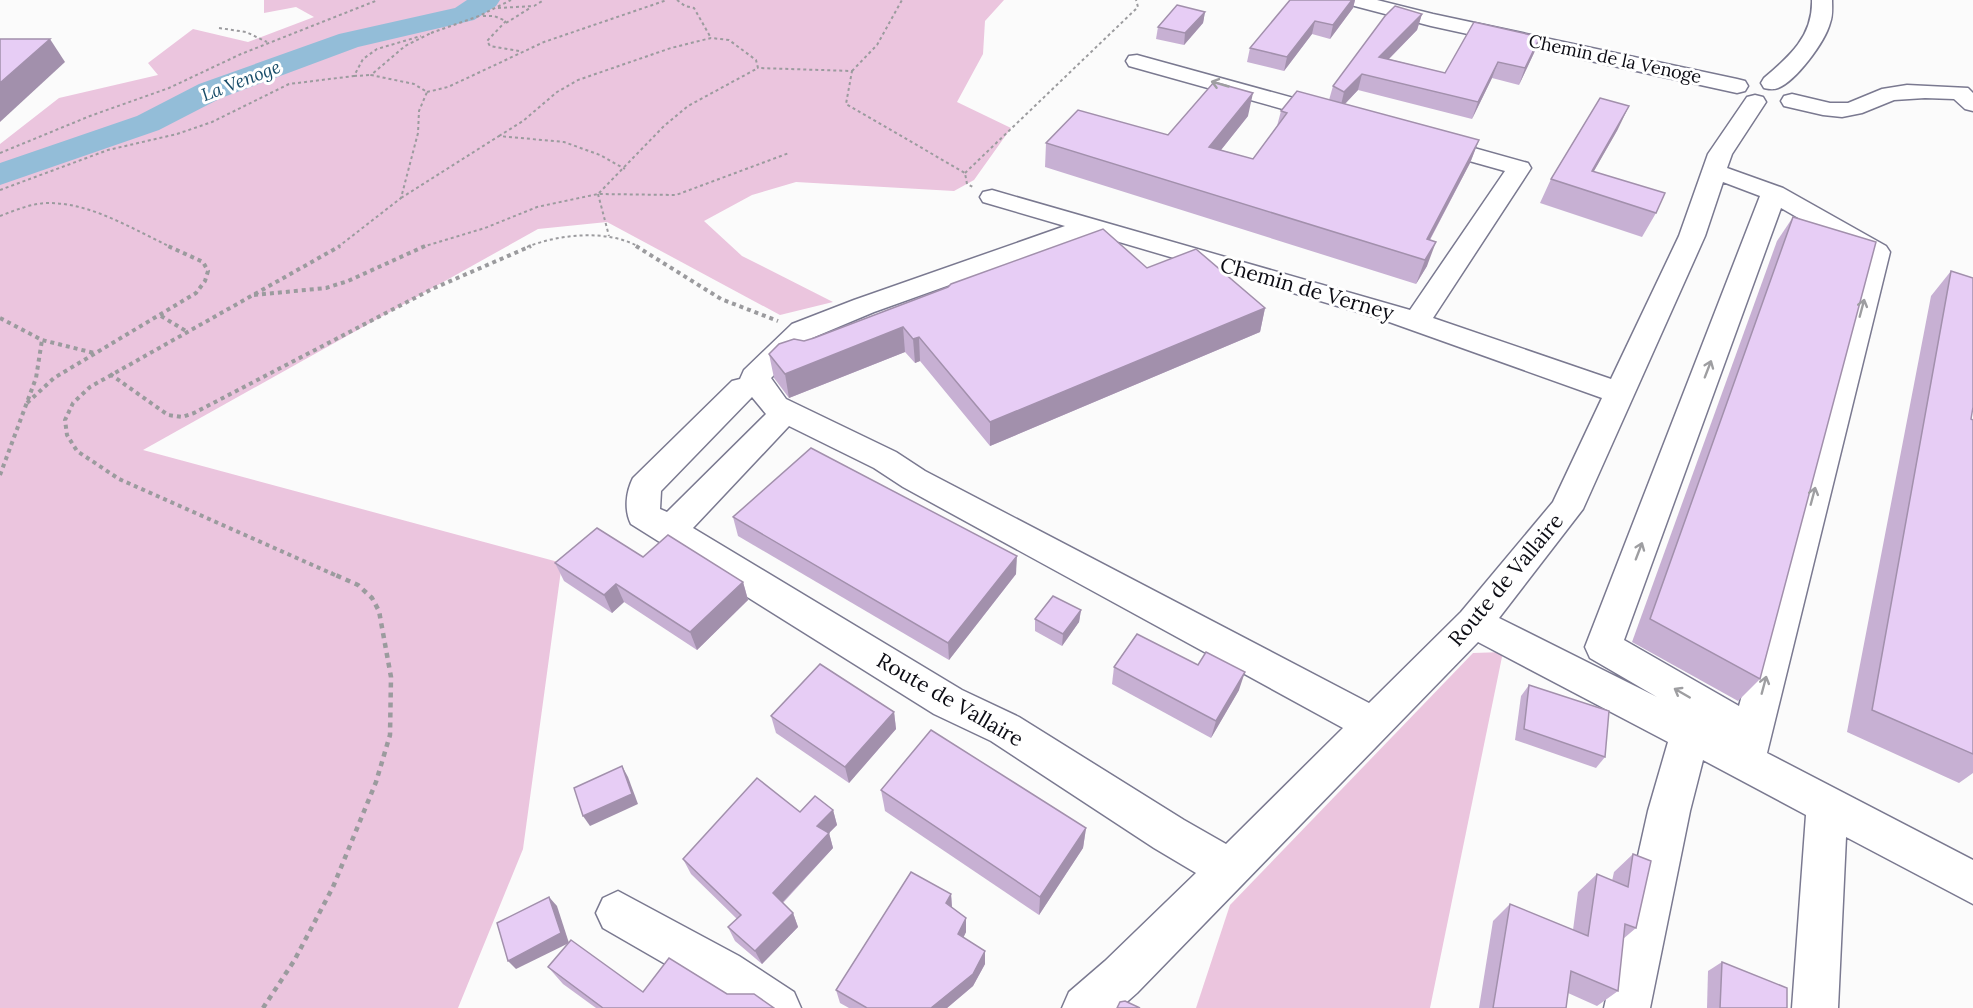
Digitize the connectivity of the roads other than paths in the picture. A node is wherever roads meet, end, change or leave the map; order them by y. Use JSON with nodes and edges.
{"nodes":[{"id":1,"x":1354,"y":0,"type":"edge"},
{"id":2,"x":1822,"y":0,"type":"edge"},
{"id":3,"x":1137,"y":60,"type":"dead end"},
{"id":4,"x":1754,"y":90,"type":"junction"},
{"id":5,"x":1969,"y":97,"type":"edge"},
{"id":6,"x":1350,"y":121,"type":"edge"},
{"id":7,"x":1407,"y":136,"type":"edge"},
{"id":8,"x":1714,"y":171,"type":"junction"},
{"id":9,"x":1774,"y":193,"type":"junction"},
{"id":10,"x":992,"y":197,"type":"road end"},
{"id":11,"x":1097,"y":234,"type":"junction"},
{"id":12,"x":943,"y":290,"type":"junction"},
{"id":13,"x":1416,"y":322,"type":"junction"},
{"id":14,"x":752,"y":379,"type":"junction"},
{"id":15,"x":1618,"y":392,"type":"junction"},
{"id":16,"x":776,"y":422,"type":"dead end"},
{"id":17,"x":670,"y":530,"type":"junction"},
{"id":18,"x":1474,"y":623,"type":"junction"},
{"id":19,"x":1373,"y":725,"type":"junction"},
{"id":20,"x":1690,"y":734,"type":"junction"},
{"id":21,"x":1749,"y":747,"type":"junction"},
{"id":22,"x":1827,"y":807,"type":"junction"},
{"id":23,"x":1230,"y":868,"type":"junction"},
{"id":24,"x":1973,"y":883,"type":"edge"},
{"id":25,"x":618,"y":914,"type":"dead end"},
{"id":26,"x":778,"y":1008,"type":"edge"},
{"id":27,"x":1085,"y":1008,"type":"edge"},
{"id":28,"x":1627,"y":1008,"type":"edge"},
{"id":29,"x":1815,"y":1008,"type":"edge"}],
"edges":[{"from":1,"to":4,"type":"street","name":"Chemin de la Venoge"},
{"from":2,"to":4,"type":"street","name":"Route de Vallaire"},
{"from":6,"to":3,"type":"street","one_way":true},
{"from":4,"to":5,"type":"street"},
{"from":4,"to":8,"type":"street","name":"Route de Vallaire"},
{"from":7,"to":13,"type":"street"},
{"from":8,"to":9,"type":"street"},
{"from":8,"to":15,"type":"street","name":"Route de Vallaire"},
{"from":21,"to":9,"type":"street","one_way":true},
{"from":21,"to":9,"type":"street","one_way":true},
{"from":10,"to":11,"type":"street","name":"Chemin de Verney"},
{"from":11,"to":12,"type":"street"},
{"from":11,"to":13,"type":"street","name":"Chemin de Verney"},
{"from":12,"to":14,"type":"street"},
{"from":12,"to":14,"type":"street"},
{"from":13,"to":15,"type":"street","name":"Chemin de Verney"},
{"from":14,"to":17,"type":"street","name":"Route de Vallaire"},
{"from":14,"to":19,"type":"street"},
{"from":15,"to":18,"type":"street","name":"Route de Vallaire"},
{"from":16,"to":17,"type":"street"},
{"from":17,"to":23,"type":"street","name":"Route de Vallaire"},
{"from":18,"to":19,"type":"street","name":"Route de Vallaire"},
{"from":18,"to":20,"type":"street"},
{"from":19,"to":23,"type":"street","name":"Route de Vallaire"},
{"from":20,"to":21,"type":"street"},
{"from":20,"to":28,"type":"street"},
{"from":21,"to":22,"type":"street"},
{"from":22,"to":24,"type":"street"},
{"from":22,"to":29,"type":"street"},
{"from":23,"to":27,"type":"street","name":"Route de Vallaire"},
{"from":25,"to":26,"type":"street"}]}
